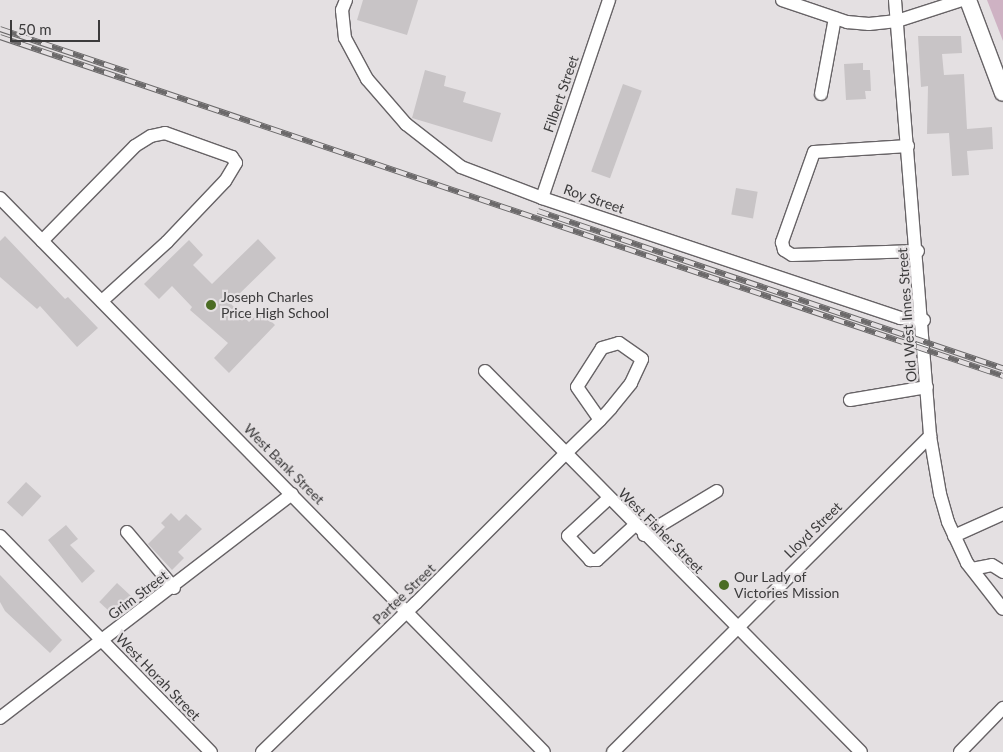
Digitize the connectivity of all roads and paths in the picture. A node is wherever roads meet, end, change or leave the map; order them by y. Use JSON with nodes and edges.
{"nodes":[{"id":1,"x":346,"y":0,"type":"edge"},
{"id":2,"x":608,"y":0,"type":"edge"},
{"id":3,"x":782,"y":0,"type":"edge"},
{"id":4,"x":895,"y":0,"type":"edge"},
{"id":5,"x":962,"y":0,"type":"edge"},
{"id":6,"x":968,"y":0,"type":"edge"},
{"id":7,"x":798,"y":3,"type":"edge"},
{"id":8,"x":835,"y":18,"type":"junction"},
{"id":9,"x":897,"y":21,"type":"junction"},
{"id":10,"x":1003,"y":93,"type":"edge"},
{"id":11,"x":821,"y":94,"type":"dead end"},
{"id":12,"x":908,"y":146,"type":"junction"},
{"id":13,"x":0,"y":198,"type":"edge"},
{"id":14,"x":542,"y":198,"type":"junction"},
{"id":15,"x":42,"y":241,"type":"junction"},
{"id":16,"x":918,"y":251,"type":"junction"},
{"id":17,"x":102,"y":301,"type":"junction"},
{"id":18,"x":924,"y":320,"type":"junction"},
{"id":19,"x":485,"y":371,"type":"dead end"},
{"id":20,"x":927,"y":387,"type":"junction"},
{"id":21,"x":850,"y":400,"type":"dead end"},
{"id":22,"x":600,"y":420,"type":"junction"},
{"id":23,"x":930,"y":436,"type":"junction"},
{"id":24,"x":564,"y":455,"type":"junction"},
{"id":25,"x":717,"y":491,"type":"dead end"},
{"id":26,"x":292,"y":494,"type":"junction"},
{"id":27,"x":608,"y":499,"type":"junction"},
{"id":28,"x":1003,"y":514,"type":"edge"},
{"id":29,"x":634,"y":526,"type":"junction"},
{"id":30,"x":127,"y":532,"type":"dead end"},
{"id":31,"x":644,"y":535,"type":"junction"},
{"id":32,"x":0,"y":536,"type":"edge"},
{"id":33,"x":954,"y":536,"type":"junction"},
{"id":34,"x":972,"y":569,"type":"junction"},
{"id":35,"x":1002,"y":569,"type":"edge"},
{"id":36,"x":174,"y":588,"type":"junction"},
{"id":37,"x":1003,"y":609,"type":"edge"},
{"id":38,"x":408,"y":611,"type":"junction"},
{"id":39,"x":735,"y":627,"type":"junction"},
{"id":40,"x":102,"y":641,"type":"junction"},
{"id":41,"x":1003,"y":708,"type":"edge"},
{"id":42,"x":0,"y":718,"type":"edge"},
{"id":43,"x":211,"y":752,"type":"edge"},
{"id":44,"x":262,"y":752,"type":"edge"},
{"id":45,"x":544,"y":752,"type":"edge"},
{"id":46,"x":612,"y":752,"type":"edge"},
{"id":47,"x":861,"y":752,"type":"edge"},
{"id":48,"x":960,"y":752,"type":"edge"}],
"edges":[{"from":1,"to":14,"type":"street","name":"Roy Street"},
{"from":2,"to":14,"type":"street","name":"Filbert Street"},
{"from":3,"to":7,"type":"street"},
{"from":4,"to":9,"type":"street","name":"Old West Innes Street"},
{"from":5,"to":9,"type":"street"},
{"from":6,"to":10,"type":"main road"},
{"from":7,"to":8,"type":"street"},
{"from":8,"to":9,"type":"street"},
{"from":8,"to":11,"type":"street"},
{"from":9,"to":12,"type":"street","name":"Old West Innes Street"},
{"from":12,"to":16,"type":"street","name":"Old West Innes Street"},
{"from":12,"to":16,"type":"street"},
{"from":13,"to":15,"type":"street","name":"West Bank Street"},
{"from":14,"to":18,"type":"street","name":"Roy Street"},
{"from":15,"to":17,"type":"street","name":"West Bank Street"},
{"from":15,"to":17,"type":"street"},
{"from":16,"to":18,"type":"street","name":"Old West Innes Street"},
{"from":17,"to":26,"type":"street","name":"West Bank Street"},
{"from":18,"to":20,"type":"street","name":"Old West Innes Street"},
{"from":19,"to":24,"type":"street","name":"West Fisher Street"},
{"from":20,"to":21,"type":"street"},
{"from":20,"to":23,"type":"street","name":"Old West Innes Street"},
{"from":22,"to":22,"type":"street","name":"Partee Street"},
{"from":22,"to":24,"type":"street","name":"Partee Street"},
{"from":23,"to":33,"type":"street","name":"Old West Innes Street"},
{"from":23,"to":39,"type":"street","name":"Lloyd Street"},
{"from":24,"to":27,"type":"street","name":"West Fisher Street"},
{"from":24,"to":38,"type":"street","name":"Partee Street"},
{"from":25,"to":31,"type":"street"},
{"from":26,"to":36,"type":"street","name":"Grim Street"},
{"from":26,"to":38,"type":"street","name":"West Bank Street"},
{"from":27,"to":29,"type":"street","name":"West Fisher Street"},
{"from":27,"to":29,"type":"street"},
{"from":28,"to":33,"type":"street"},
{"from":29,"to":31,"type":"street","name":"West Fisher Street"},
{"from":30,"to":36,"type":"street"},
{"from":31,"to":39,"type":"street","name":"West Fisher Street"},
{"from":32,"to":40,"type":"street","name":"West Horah Street"},
{"from":33,"to":34,"type":"street","name":"Old West Innes Street"},
{"from":34,"to":35,"type":"street"},
{"from":34,"to":37,"type":"street","name":"Old West Innes Street"},
{"from":36,"to":40,"type":"street","name":"Grim Street"},
{"from":38,"to":44,"type":"street","name":"Partee Street"},
{"from":38,"to":45,"type":"street","name":"West Bank Street"},
{"from":39,"to":46,"type":"street","name":"Lloyd Street"},
{"from":39,"to":47,"type":"street","name":"West Fisher Street"},
{"from":40,"to":42,"type":"street","name":"Grim Street"},
{"from":40,"to":43,"type":"street","name":"West Horah Street"},
{"from":41,"to":48,"type":"street"}]}
